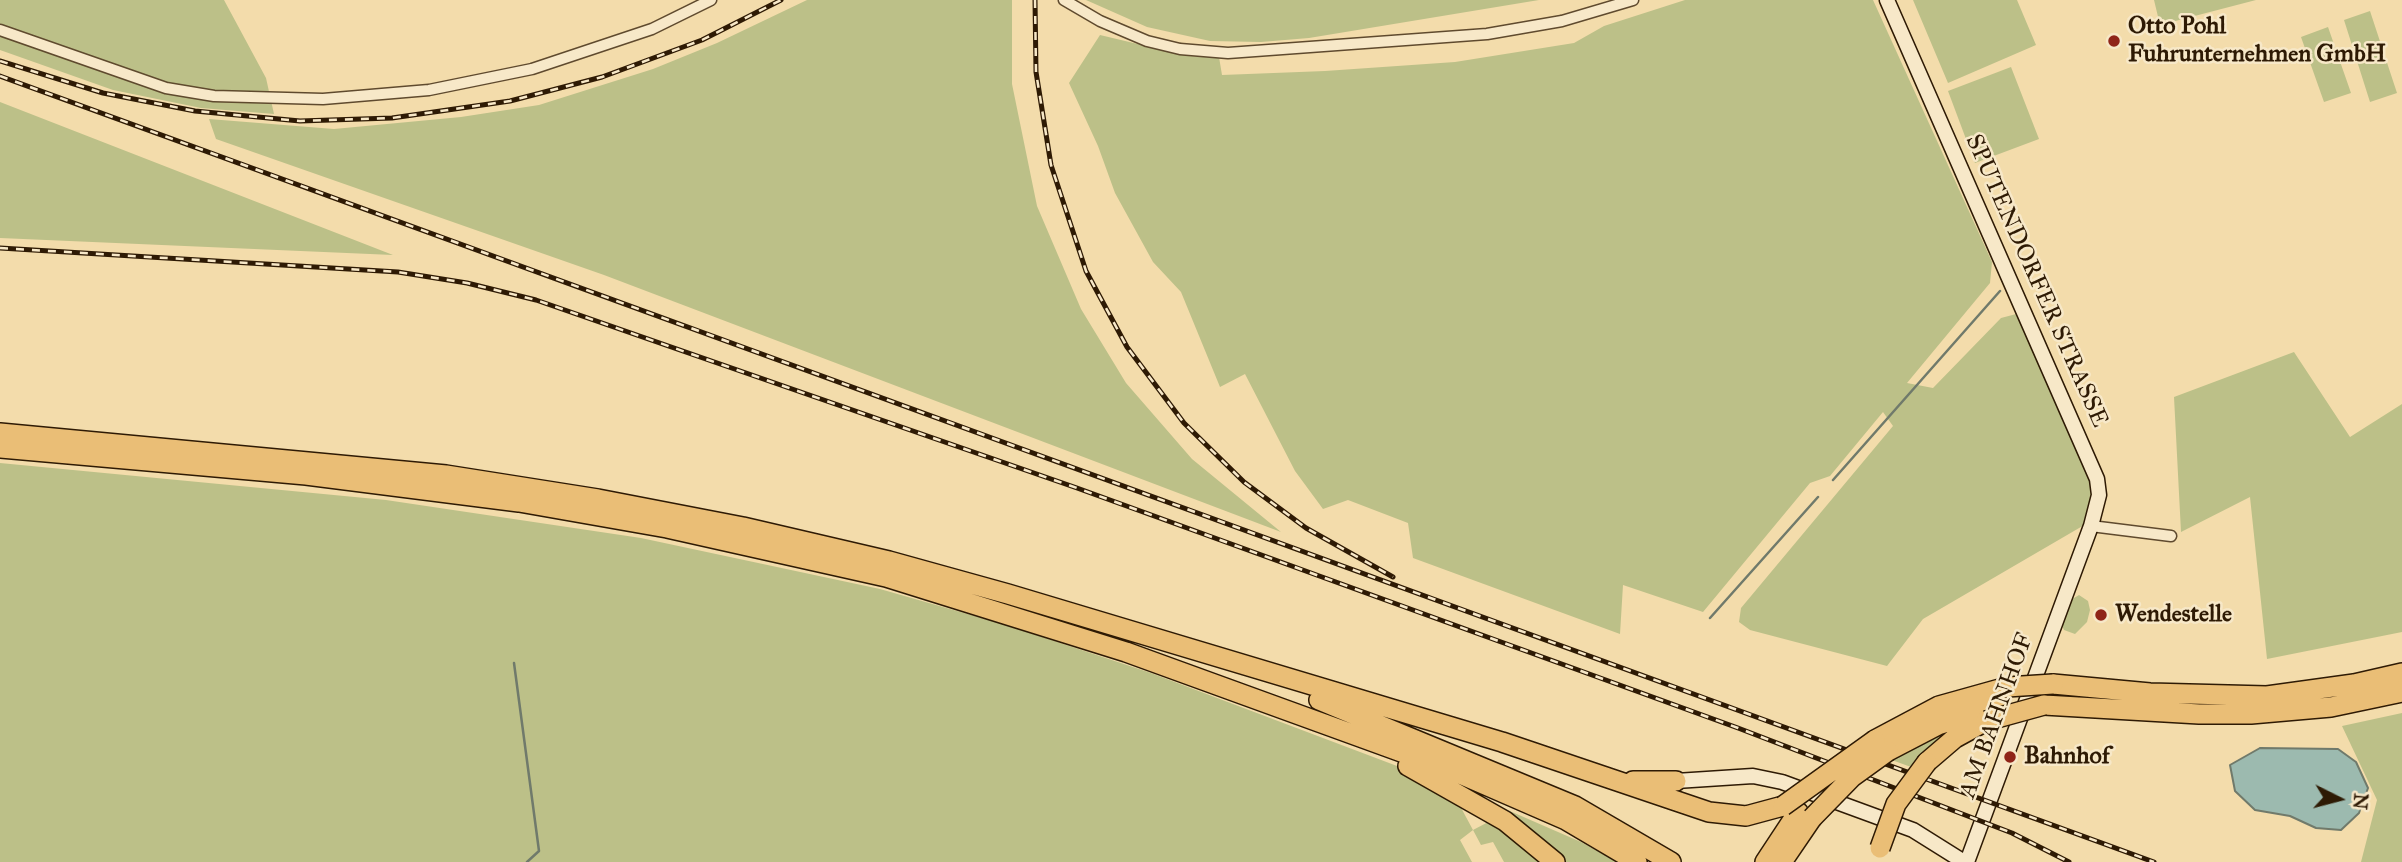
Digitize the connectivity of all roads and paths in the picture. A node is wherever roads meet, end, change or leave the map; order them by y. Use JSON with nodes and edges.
{"nodes":[{"id":1,"x":711,"y":0,"type":"edge"},
{"id":2,"x":1633,"y":0,"type":"edge"},
{"id":3,"x":1887,"y":0,"type":"edge"},
{"id":4,"x":1066,"y":2,"type":"edge"},
{"id":5,"x":0,"y":30,"type":"edge"},
{"id":6,"x":0,"y":433,"type":"edge"},
{"id":7,"x":0,"y":448,"type":"edge"},
{"id":8,"x":2091,"y":526,"type":"junction"},
{"id":9,"x":2171,"y":536,"type":"dead end"},
{"id":10,"x":2069,"y":586,"type":"joint"},
{"id":11,"x":1190,"y":651,"type":"junction"},
{"id":12,"x":2402,"y":673,"type":"edge"},
{"id":13,"x":2402,"y":692,"type":"edge"},
{"id":14,"x":1990,"y":714,"type":"junction"},
{"id":15,"x":1342,"y":731,"type":"junction"},
{"id":16,"x":1881,"y":745,"type":"junction"},
{"id":17,"x":1611,"y":778,"type":"junction"},
{"id":18,"x":1676,"y":781,"type":"joint"},
{"id":19,"x":1798,"y":812,"type":"junction"},
{"id":20,"x":1878,"y":855,"type":"edge"},
{"id":21,"x":1555,"y":862,"type":"edge"},
{"id":22,"x":1637,"y":862,"type":"edge"},
{"id":23,"x":1671,"y":862,"type":"edge"},
{"id":24,"x":1765,"y":862,"type":"edge"},
{"id":25,"x":1782,"y":862,"type":"edge"},
{"id":26,"x":1966,"y":862,"type":"edge"}],
"edges":[{"from":1,"to":5,"type":"street"},
{"from":2,"to":4,"type":"street"},
{"from":3,"to":8,"type":"street","name":"SPUTENDORFER STRASSE"},
{"from":6,"to":11,"type":"highway"},
{"from":7,"to":15,"type":"highway"},
{"from":8,"to":9,"type":"street"},
{"from":8,"to":10,"type":"street","name":"SPUTENDORFER STRASSE"},
{"from":10,"to":26,"type":"street","name":"AM BAHNHOF"},
{"from":11,"to":17,"type":"highway"},
{"from":11,"to":23,"type":"highway"},
{"from":12,"to":16,"type":"highway","bridge":true},
{"from":13,"to":14,"type":"highway","bridge":true},
{"from":14,"to":16,"type":"highway"},
{"from":14,"to":20,"type":"highway","bridge":true},
{"from":15,"to":21,"type":"highway"},
{"from":15,"to":22,"type":"highway"},
{"from":16,"to":19,"type":"highway","bridge":true},
{"from":16,"to":19,"type":"highway","bridge":true},
{"from":17,"to":18,"type":"highway"},
{"from":17,"to":19,"type":"highway"},
{"from":18,"to":26,"type":"street"},
{"from":19,"to":24,"type":"highway"},
{"from":19,"to":25,"type":"highway"}]}
